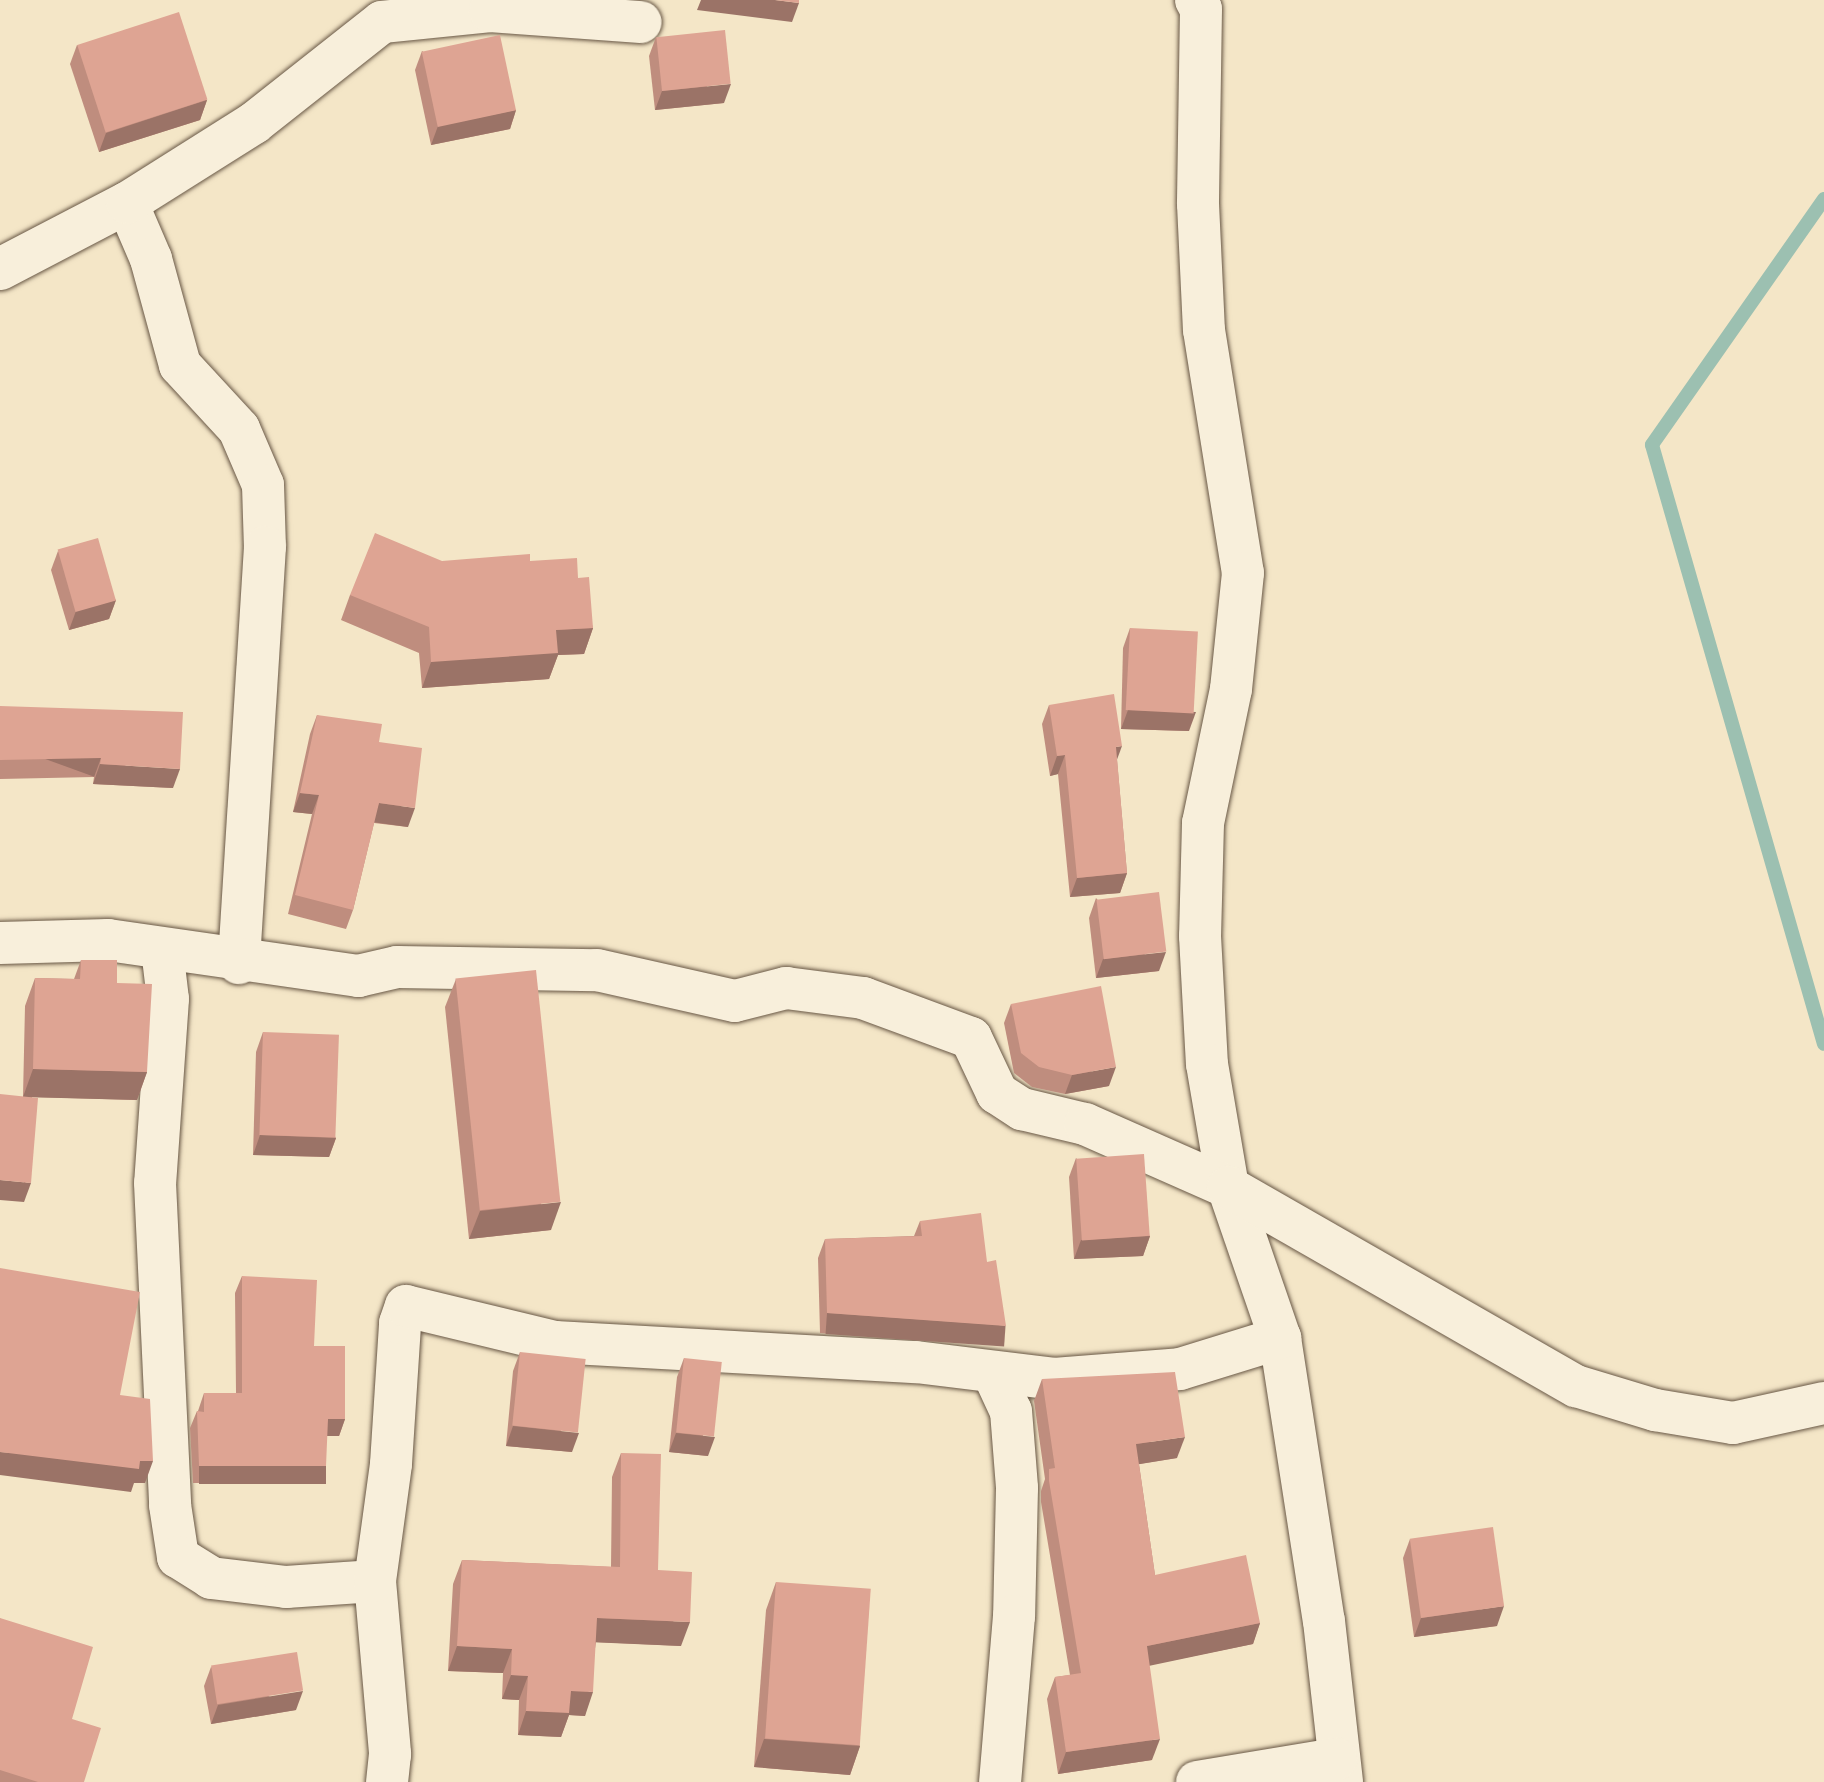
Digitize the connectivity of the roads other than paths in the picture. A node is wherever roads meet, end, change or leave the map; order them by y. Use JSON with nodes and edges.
{"nodes":[{"id":1,"x":1196,"y":0,"type":"edge"},
{"id":2,"x":641,"y":22,"type":"dead end"},
{"id":3,"x":127,"y":203,"type":"junction"},
{"id":4,"x":0,"y":269,"type":"edge"},
{"id":5,"x":0,"y":943,"type":"edge"},
{"id":6,"x":162,"y":949,"type":"junction"},
{"id":7,"x":239,"y":963,"type":"junction"},
{"id":8,"x":1228,"y":1187,"type":"junction"},
{"id":9,"x":1280,"y":1338,"type":"junction"},
{"id":10,"x":994,"y":1375,"type":"junction"},
{"id":11,"x":1824,"y":1403,"type":"edge"},
{"id":12,"x":375,"y":1581,"type":"junction"},
{"id":13,"x":1339,"y":1770,"type":"edge"},
{"id":14,"x":387,"y":1782,"type":"edge"},
{"id":15,"x":1000,"y":1782,"type":"edge"},
{"id":16,"x":1197,"y":1782,"type":"edge"}],
"edges":[{"from":1,"to":8,"type":"street"},
{"from":2,"to":3,"type":"street"},
{"from":3,"to":4,"type":"street"},
{"from":3,"to":7,"type":"street"},
{"from":5,"to":6,"type":"street"},
{"from":6,"to":7,"type":"street"},
{"from":6,"to":12,"type":"street"},
{"from":7,"to":8,"type":"street"},
{"from":8,"to":9,"type":"street"},
{"from":8,"to":11,"type":"street"},
{"from":9,"to":10,"type":"street"},
{"from":9,"to":13,"type":"street"},
{"from":10,"to":12,"type":"street"},
{"from":10,"to":15,"type":"street"},
{"from":12,"to":14,"type":"street"},
{"from":13,"to":16,"type":"street"}]}
